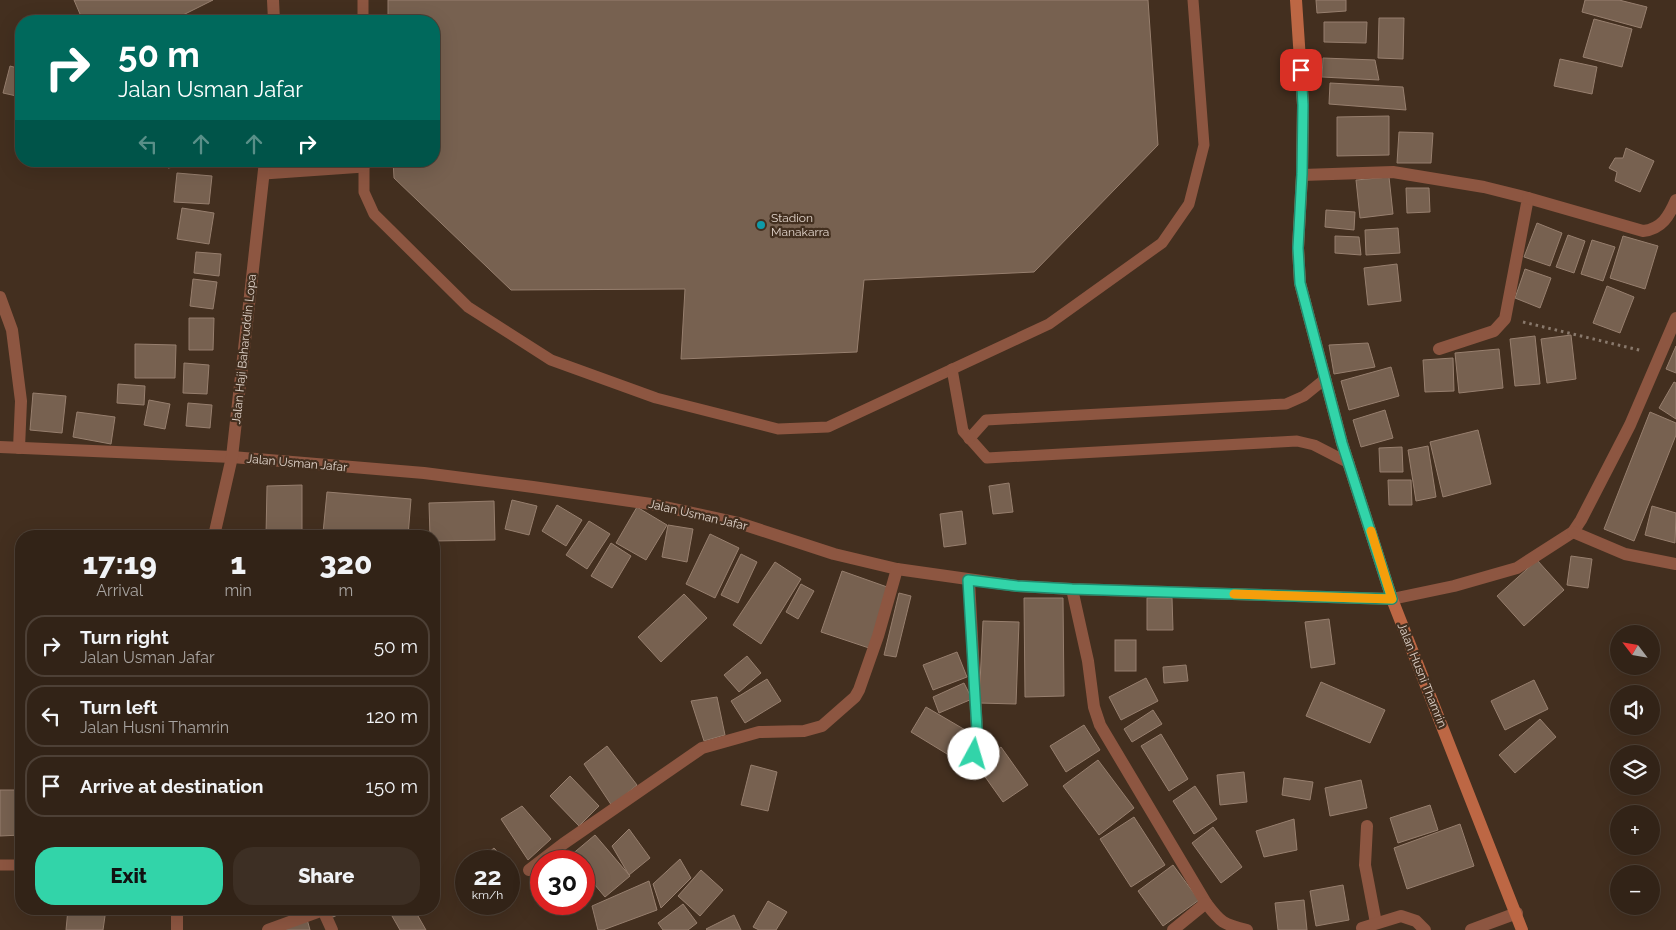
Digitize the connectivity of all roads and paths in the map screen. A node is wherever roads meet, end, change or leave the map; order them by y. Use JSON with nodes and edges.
{"nodes":[{"id":1,"x":274,"y":0,"type":"edge"},
{"id":2,"x":363,"y":0,"type":"edge"},
{"id":3,"x":1193,"y":0,"type":"edge"},
{"id":4,"x":1296,"y":0,"type":"edge"},
{"id":5,"x":274,"y":15,"type":"edge"},
{"id":6,"x":363,"y":15,"type":"edge"},
{"id":7,"x":264,"y":167,"type":"edge"},
{"id":8,"x":364,"y":167,"type":"edge"},
{"id":9,"x":1302,"y":174,"type":"junction"},
{"id":10,"x":1528,"y":198,"type":"junction"},
{"id":11,"x":1676,"y":200,"type":"edge"},
{"id":12,"x":0,"y":297,"type":"edge"},
{"id":13,"x":1676,"y":318,"type":"edge"},
{"id":14,"x":1505,"y":319,"type":"junction"},
{"id":15,"x":1439,"y":349,"type":"dead end"},
{"id":16,"x":1659,"y":357,"type":"junction"},
{"id":17,"x":952,"y":369,"type":"junction"},
{"id":18,"x":1325,"y":379,"type":"junction"},
{"id":19,"x":969,"y":439,"type":"junction"},
{"id":20,"x":0,"y":447,"type":"edge"},
{"id":21,"x":19,"y":448,"type":"junction"},
{"id":22,"x":232,"y":458,"type":"junction"},
{"id":23,"x":1349,"y":463,"type":"junction"},
{"id":24,"x":215,"y":530,"type":"edge"},
{"id":25,"x":1573,"y":532,"type":"junction"},
{"id":26,"x":1676,"y":564,"type":"edge"},
{"id":27,"x":897,"y":569,"type":"junction"},
{"id":28,"x":968,"y":580,"type":"junction"},
{"id":29,"x":1072,"y":589,"type":"junction"},
{"id":30,"x":1392,"y":599,"type":"junction"},
{"id":31,"x":974,"y":754,"type":"dead end"},
{"id":32,"x":1367,"y":826,"type":"dead end"},
{"id":33,"x":0,"y":865,"type":"edge"},
{"id":34,"x":15,"y":866,"type":"edge"},
{"id":35,"x":529,"y":870,"type":"dead end"},
{"id":36,"x":1206,"y":902,"type":"junction"},
{"id":37,"x":1517,"y":913,"type":"junction"},
{"id":38,"x":177,"y":915,"type":"edge"},
{"id":39,"x":309,"y":915,"type":"edge"},
{"id":40,"x":325,"y":915,"type":"edge"},
{"id":41,"x":1376,"y":923,"type":"junction"},
{"id":42,"x":1362,"y":928,"type":"dead end"},
{"id":43,"x":177,"y":930,"type":"edge"},
{"id":44,"x":268,"y":930,"type":"edge"},
{"id":45,"x":332,"y":930,"type":"edge"},
{"id":46,"x":1173,"y":930,"type":"edge"},
{"id":47,"x":1247,"y":930,"type":"edge"},
{"id":48,"x":1425,"y":930,"type":"edge"},
{"id":49,"x":1471,"y":930,"type":"edge"},
{"id":50,"x":1522,"y":930,"type":"edge"}],
"edges":[{"from":1,"to":5,"type":"street"},
{"from":2,"to":6,"type":"lane"},
{"from":3,"to":17,"type":"lane"},
{"from":4,"to":9,"type":"street","name":"Jalan Husni Thamrin"},
{"from":7,"to":22,"type":"street","name":"Jalan Haji Baharuddin Lopa"},
{"from":8,"to":17,"type":"lane"},
{"from":9,"to":10,"type":"street"},
{"from":9,"to":18,"type":"street","name":"Jalan Husni Thamrin"},
{"from":10,"to":11,"type":"street"},
{"from":10,"to":14,"type":"street"},
{"from":12,"to":21,"type":"street"},
{"from":13,"to":16,"type":"street"},
{"from":14,"to":15,"type":"street"},
{"from":14,"to":16,"type":"path"},
{"from":16,"to":25,"type":"street"},
{"from":17,"to":19,"type":"lane"},
{"from":18,"to":19,"type":"lane"},
{"from":18,"to":23,"type":"street","name":"Jalan Husni Thamrin"},
{"from":19,"to":23,"type":"lane"},
{"from":20,"to":21,"type":"street","name":"Jalan Usman Jafar"},
{"from":21,"to":22,"type":"street","name":"Jalan Usman Jafar"},
{"from":22,"to":24,"type":"street","name":"Jalan Haji Baharuddin Lopa"},
{"from":22,"to":27,"type":"street","name":"Jalan Usman Jafar"},
{"from":23,"to":30,"type":"street","name":"Jalan Husni Thamrin"},
{"from":25,"to":26,"type":"street"},
{"from":25,"to":30,"type":"street","name":"Jalan Usman Jafar"},
{"from":27,"to":28,"type":"street","name":"Jalan Usman Jafar"},
{"from":27,"to":35,"type":"street"},
{"from":28,"to":29,"type":"street","name":"Jalan Usman Jafar"},
{"from":28,"to":31,"type":"street"},
{"from":29,"to":30,"type":"street","name":"Jalan Usman Jafar"},
{"from":29,"to":36,"type":"street"},
{"from":30,"to":37,"type":"street","name":"Jalan Husni Thamrin"},
{"from":32,"to":41,"type":"street"},
{"from":33,"to":34,"type":"lane"},
{"from":36,"to":46,"type":"street"},
{"from":36,"to":47,"type":"street"},
{"from":37,"to":49,"type":"street"},
{"from":37,"to":50,"type":"street","name":"Jalan Husni Thamrin"},
{"from":38,"to":43,"type":"street"},
{"from":39,"to":44,"type":"street"},
{"from":40,"to":45,"type":"street"},
{"from":41,"to":42,"type":"street"},
{"from":41,"to":48,"type":"street"}]}
